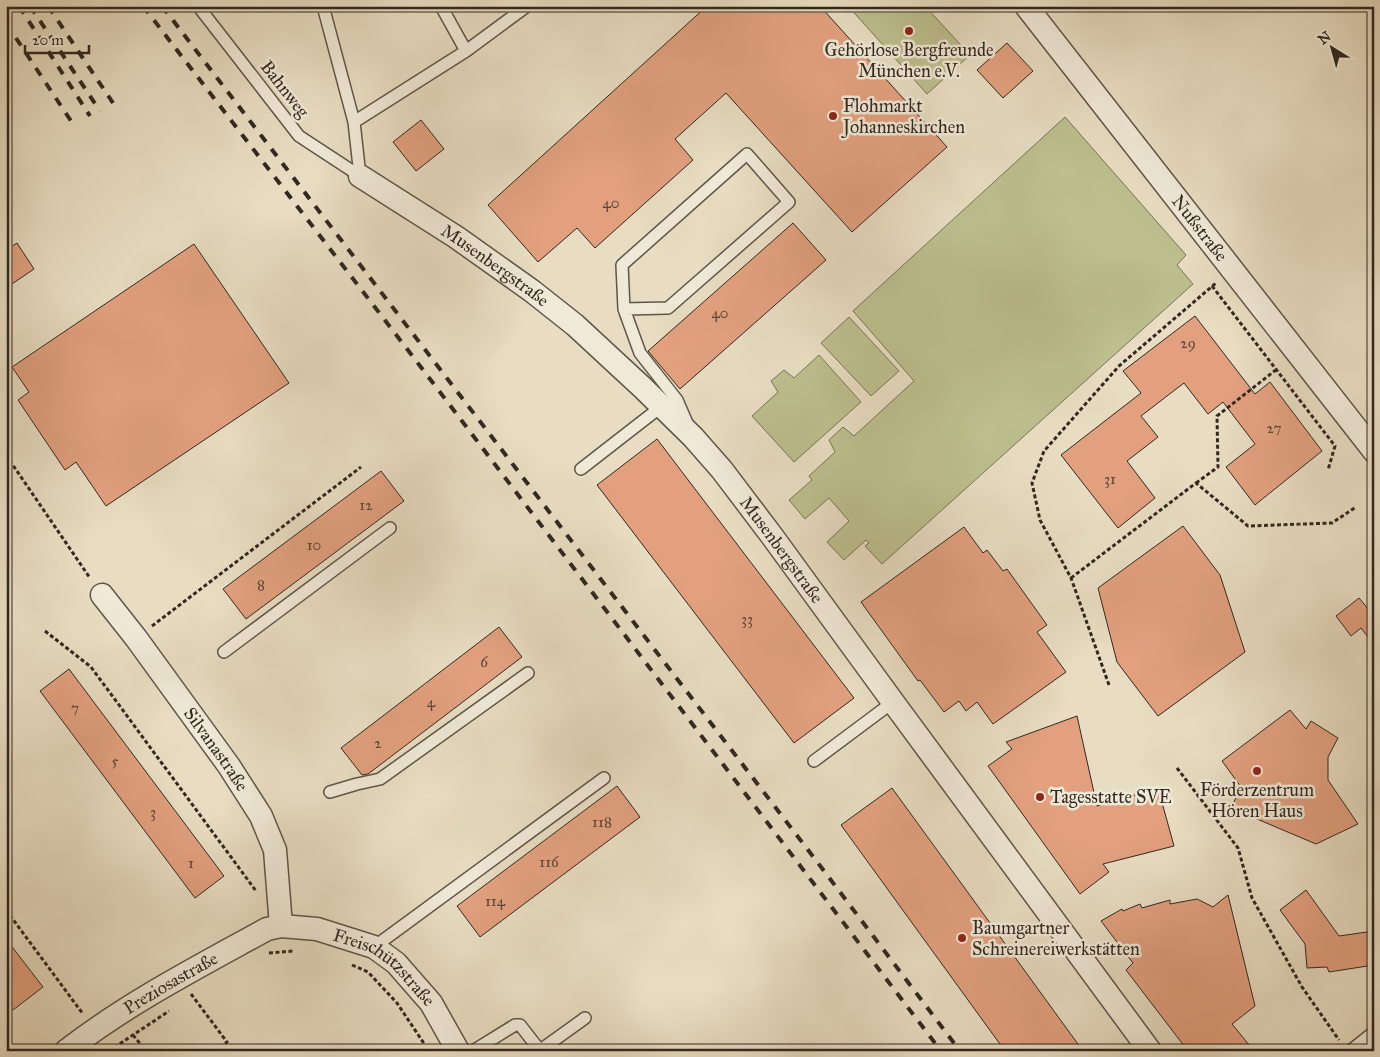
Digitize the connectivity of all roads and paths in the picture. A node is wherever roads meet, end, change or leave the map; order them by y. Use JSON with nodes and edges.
{"nodes":[{"id":1,"x":198,"y":6,"type":"edge"},
{"id":2,"x":323,"y":6,"type":"edge"},
{"id":3,"x":441,"y":6,"type":"edge"},
{"id":4,"x":527,"y":6,"type":"edge"},
{"id":5,"x":1026,"y":6,"type":"edge"},
{"id":6,"x":466,"y":51,"type":"junction"},
{"id":7,"x":354,"y":122,"type":"junction"},
{"id":8,"x":360,"y":176,"type":"junction"},
{"id":9,"x":1232,"y":269,"type":"junction"},
{"id":10,"x":1212,"y":286,"type":"junction"},
{"id":11,"x":624,"y":309,"type":"junction"},
{"id":12,"x":1277,"y":369,"type":"junction"},
{"id":13,"x":662,"y":406,"type":"junction"},
{"id":14,"x":693,"y":437,"type":"junction"},
{"id":15,"x":1374,"y":451,"type":"edge"},
{"id":16,"x":6,"y":454,"type":"edge"},
{"id":17,"x":361,"y":467,"type":"dead end"},
{"id":18,"x":581,"y":469,"type":"dead end"},
{"id":19,"x":1328,"y":470,"type":"dead end"},
{"id":20,"x":1196,"y":484,"type":"junction"},
{"id":21,"x":1356,"y":506,"type":"dead end"},
{"id":22,"x":390,"y":528,"type":"dead end"},
{"id":23,"x":1071,"y":578,"type":"junction"},
{"id":24,"x":102,"y":595,"type":"joint"},
{"id":25,"x":1374,"y":598,"type":"edge"},
{"id":26,"x":1368,"y":602,"type":"dead end"},
{"id":27,"x":45,"y":631,"type":"dead end"},
{"id":28,"x":136,"y":638,"type":"junction"},
{"id":29,"x":224,"y":652,"type":"dead end"},
{"id":30,"x":528,"y":672,"type":"dead end"},
{"id":31,"x":1109,"y":685,"type":"dead end"},
{"id":32,"x":893,"y":702,"type":"junction"},
{"id":33,"x":814,"y":761,"type":"dead end"},
{"id":34,"x":1177,"y":768,"type":"dead end"},
{"id":35,"x":604,"y":778,"type":"dead end"},
{"id":36,"x":330,"y":792,"type":"dead end"},
{"id":37,"x":6,"y":910,"type":"edge"},
{"id":38,"x":280,"y":916,"type":"junction"},
{"id":39,"x":374,"y":948,"type":"junction"},
{"id":40,"x":300,"y":950,"type":"dead end"},
{"id":41,"x":265,"y":954,"type":"dead end"},
{"id":42,"x":351,"y":964,"type":"dead end"},
{"id":43,"x":178,"y":978,"type":"junction"},
{"id":44,"x":200,"y":991,"type":"dead end"},
{"id":45,"x":192,"y":996,"type":"junction"},
{"id":46,"x":170,"y":1010,"type":"dead end"},
{"id":47,"x":585,"y":1018,"type":"dead end"},
{"id":48,"x":95,"y":1029,"type":"junction"},
{"id":49,"x":1374,"y":1032,"type":"edge"},
{"id":50,"x":133,"y":1035,"type":"junction"},
{"id":51,"x":1341,"y":1043,"type":"dead end"},
{"id":52,"x":66,"y":1051,"type":"edge"},
{"id":53,"x":109,"y":1051,"type":"edge"},
{"id":54,"x":146,"y":1051,"type":"edge"},
{"id":55,"x":215,"y":1051,"type":"edge"},
{"id":56,"x":429,"y":1051,"type":"edge"},
{"id":57,"x":458,"y":1051,"type":"edge"},
{"id":58,"x":473,"y":1051,"type":"edge"},
{"id":59,"x":1150,"y":1051,"type":"edge"},
{"id":60,"x":1350,"y":1051,"type":"edge"}],
"edges":[{"from":1,"to":8,"type":"lane","name":"Bahnweg"},
{"from":2,"to":7,"type":"lane"},
{"from":3,"to":6,"type":"lane"},
{"from":4,"to":6,"type":"lane"},
{"from":5,"to":9,"type":"street","name":"Nußstraße"},
{"from":6,"to":7,"type":"lane"},
{"from":7,"to":8,"type":"lane"},
{"from":8,"to":13,"type":"street","name":"Musenbergstraße"},
{"from":9,"to":10,"type":"path"},
{"from":9,"to":15,"type":"street","name":"Nußstraße"},
{"from":10,"to":12,"type":"path"},
{"from":10,"to":23,"type":"path"},
{"from":11,"to":11,"type":"lane"},
{"from":11,"to":14,"type":"lane"},
{"from":12,"to":19,"type":"path"},
{"from":12,"to":20,"type":"path"},
{"from":13,"to":14,"type":"street","name":"Musenbergstraße"},
{"from":13,"to":18,"type":"lane"},
{"from":14,"to":32,"type":"street","name":"Musenbergstraße"},
{"from":16,"to":24,"type":"path"},
{"from":17,"to":28,"type":"path"},
{"from":20,"to":21,"type":"path"},
{"from":20,"to":23,"type":"path"},
{"from":22,"to":29,"type":"lane"},
{"from":23,"to":31,"type":"path"},
{"from":24,"to":28,"type":"street","name":"Silvanastraße"},
{"from":25,"to":26,"type":"path"},
{"from":27,"to":38,"type":"path"},
{"from":28,"to":38,"type":"street","name":"Silvanastraße"},
{"from":30,"to":36,"type":"lane"},
{"from":32,"to":33,"type":"lane"},
{"from":32,"to":59,"type":"street","name":"Musenbergstraße"},
{"from":34,"to":51,"type":"path"},
{"from":35,"to":39,"type":"lane"},
{"from":37,"to":48,"type":"path"},
{"from":38,"to":39,"type":"street","name":"Freischützstraße"},
{"from":38,"to":43,"type":"street","name":"Preziosastraße"},
{"from":39,"to":57,"type":"street","name":"Freischützstraße"},
{"from":40,"to":41,"type":"path"},
{"from":42,"to":56,"type":"path"},
{"from":43,"to":45,"type":"path"},
{"from":43,"to":48,"type":"street","name":"Preziosastraße"},
{"from":44,"to":45,"type":"path"},
{"from":45,"to":55,"type":"path"},
{"from":46,"to":50,"type":"path"},
{"from":47,"to":58,"type":"lane"},
{"from":48,"to":52,"type":"street","name":"Preziosastraße"},
{"from":49,"to":60,"type":"lane"},
{"from":50,"to":53,"type":"path"},
{"from":50,"to":54,"type":"path"}]}
